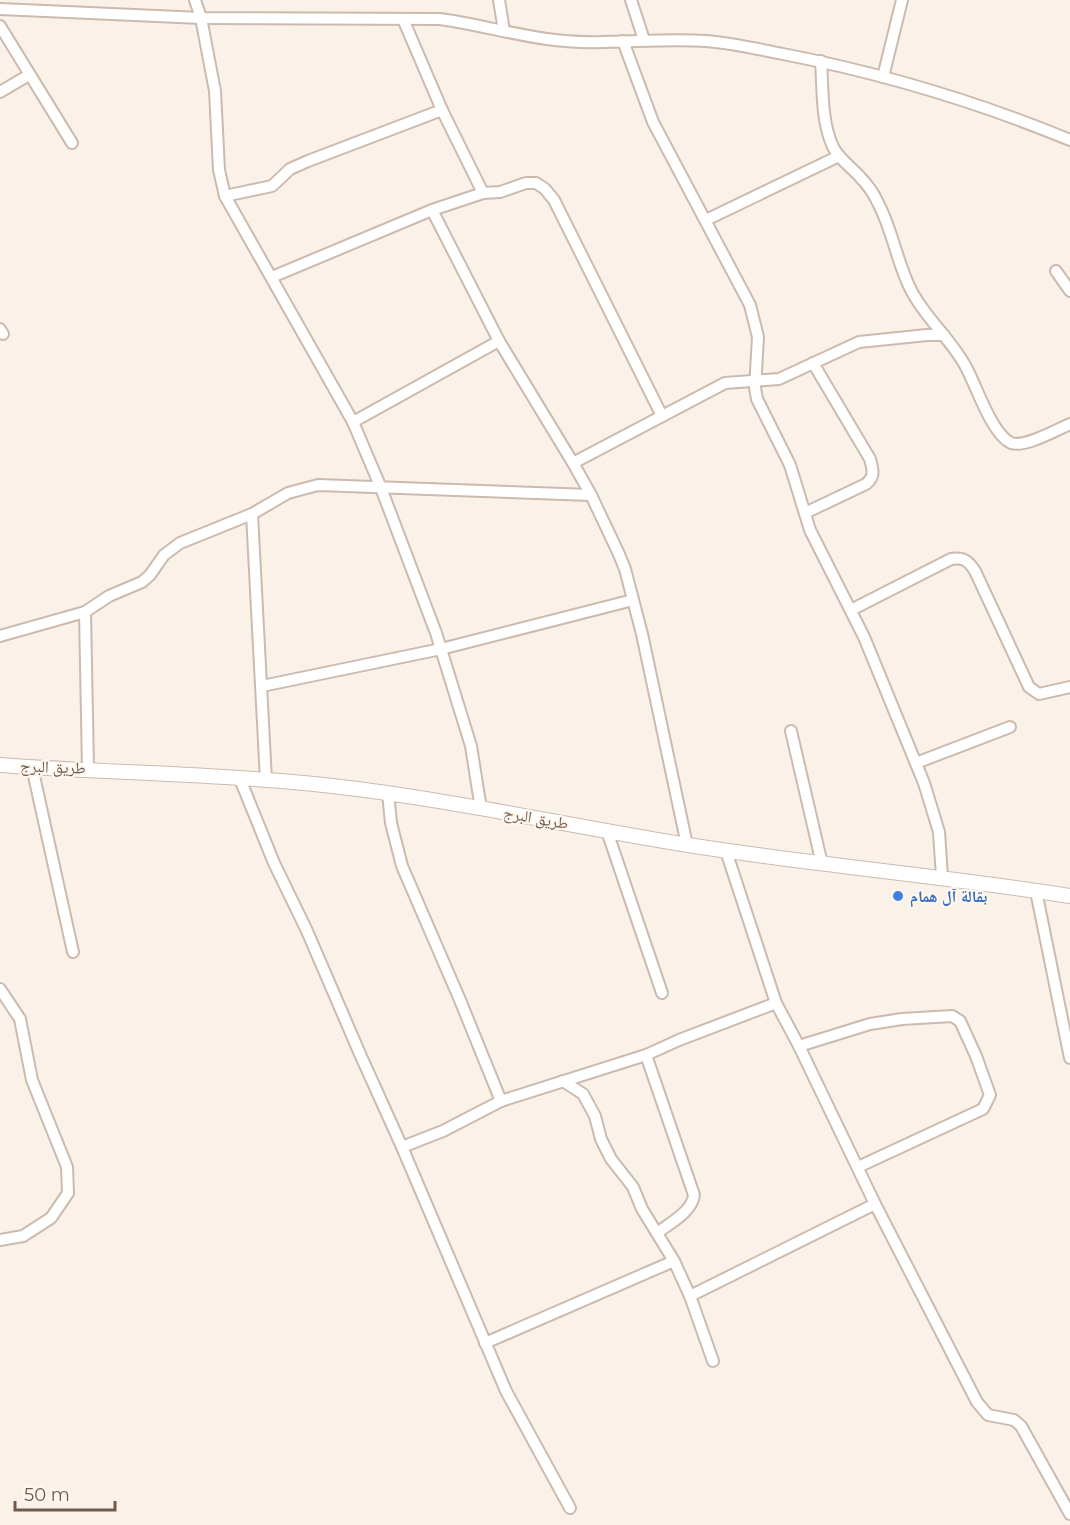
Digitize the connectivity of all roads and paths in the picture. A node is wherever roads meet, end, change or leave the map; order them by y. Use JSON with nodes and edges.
{"nodes":[{"id":1,"x":36,"y":0,"type":"edge"},
{"id":2,"x":195,"y":0,"type":"edge"},
{"id":3,"x":499,"y":0,"type":"edge"},
{"id":4,"x":631,"y":0,"type":"edge"},
{"id":5,"x":899,"y":1,"type":"edge"},
{"id":6,"x":0,"y":9,"type":"edge"},
{"id":7,"x":24,"y":9,"type":"junction"},
{"id":8,"x":201,"y":18,"type":"junction"},
{"id":9,"x":403,"y":19,"type":"junction"},
{"id":10,"x":0,"y":26,"type":"edge"},
{"id":11,"x":504,"y":31,"type":"junction"},
{"id":12,"x":644,"y":40,"type":"junction"},
{"id":13,"x":623,"y":41,"type":"junction"},
{"id":14,"x":821,"y":61,"type":"junction"},
{"id":15,"x":29,"y":75,"type":"junction"},
{"id":16,"x":884,"y":77,"type":"junction"},
{"id":17,"x":0,"y":92,"type":"edge"},
{"id":18,"x":442,"y":110,"type":"junction"},
{"id":19,"x":1070,"y":140,"type":"edge"},
{"id":20,"x":72,"y":143,"type":"dead end"},
{"id":21,"x":839,"y":156,"type":"junction"},
{"id":22,"x":483,"y":193,"type":"junction"},
{"id":23,"x":225,"y":196,"type":"junction"},
{"id":24,"x":432,"y":210,"type":"junction"},
{"id":25,"x":706,"y":220,"type":"junction"},
{"id":26,"x":1056,"y":271,"type":"dead end"},
{"id":27,"x":272,"y":277,"type":"junction"},
{"id":28,"x":1070,"y":291,"type":"edge"},
{"id":29,"x":944,"y":334,"type":"junction"},
{"id":30,"x":499,"y":341,"type":"junction"},
{"id":31,"x":813,"y":363,"type":"junction"},
{"id":32,"x":755,"y":382,"type":"junction"},
{"id":33,"x":662,"y":416,"type":"junction"},
{"id":34,"x":353,"y":422,"type":"junction"},
{"id":35,"x":1070,"y":424,"type":"edge"},
{"id":36,"x":573,"y":463,"type":"junction"},
{"id":37,"x":381,"y":488,"type":"junction"},
{"id":38,"x":591,"y":495,"type":"junction"},
{"id":39,"x":805,"y":513,"type":"junction"},
{"id":40,"x":252,"y":514,"type":"junction"},
{"id":41,"x":633,"y":600,"type":"junction"},
{"id":42,"x":851,"y":610,"type":"junction"},
{"id":43,"x":85,"y":612,"type":"junction"},
{"id":44,"x":0,"y":636,"type":"edge"},
{"id":45,"x":441,"y":649,"type":"junction"},
{"id":46,"x":262,"y":686,"type":"junction"},
{"id":47,"x":1070,"y":687,"type":"edge"},
{"id":48,"x":1010,"y":727,"type":"dead end"},
{"id":49,"x":790,"y":731,"type":"dead end"},
{"id":50,"x":916,"y":763,"type":"junction"},
{"id":51,"x":0,"y":765,"type":"edge"},
{"id":52,"x":32,"y":767,"type":"junction"},
{"id":53,"x":88,"y":769,"type":"junction"},
{"id":54,"x":240,"y":779,"type":"junction"},
{"id":55,"x":267,"y":780,"type":"junction"},
{"id":56,"x":388,"y":793,"type":"junction"},
{"id":57,"x":482,"y":809,"type":"junction"},
{"id":58,"x":607,"y":831,"type":"junction"},
{"id":59,"x":687,"y":845,"type":"junction"},
{"id":60,"x":726,"y":851,"type":"junction"},
{"id":61,"x":822,"y":864,"type":"junction"},
{"id":62,"x":942,"y":877,"type":"junction"},
{"id":63,"x":1036,"y":891,"type":"junction"},
{"id":64,"x":1070,"y":896,"type":"edge"},
{"id":65,"x":73,"y":952,"type":"dead end"},
{"id":66,"x":0,"y":989,"type":"edge"},
{"id":67,"x":662,"y":993,"type":"dead end"},
{"id":68,"x":776,"y":1003,"type":"junction"},
{"id":69,"x":800,"y":1046,"type":"junction"},
{"id":70,"x":646,"y":1055,"type":"junction"},
{"id":71,"x":1070,"y":1058,"type":"edge"},
{"id":72,"x":563,"y":1081,"type":"junction"},
{"id":73,"x":501,"y":1101,"type":"junction"},
{"id":74,"x":402,"y":1147,"type":"junction"},
{"id":75,"x":858,"y":1167,"type":"junction"},
{"id":76,"x":875,"y":1204,"type":"junction"},
{"id":77,"x":657,"y":1233,"type":"junction"},
{"id":78,"x":0,"y":1240,"type":"edge"},
{"id":79,"x":674,"y":1261,"type":"junction"},
{"id":80,"x":690,"y":1296,"type":"junction"},
{"id":81,"x":485,"y":1343,"type":"junction"},
{"id":82,"x":714,"y":1361,"type":"dead end"},
{"id":83,"x":570,"y":1508,"type":"dead end"},
{"id":84,"x":1070,"y":1515,"type":"edge"}],
"edges":[{"from":1,"to":7,"type":"street"},
{"from":2,"to":8,"type":"street"},
{"from":3,"to":11,"type":"street"},
{"from":4,"to":12,"type":"street"},
{"from":5,"to":16,"type":"street"},
{"from":6,"to":7,"type":"street"},
{"from":7,"to":8,"type":"street"},
{"from":8,"to":9,"type":"street"},
{"from":8,"to":23,"type":"street"},
{"from":9,"to":11,"type":"street"},
{"from":9,"to":18,"type":"street"},
{"from":10,"to":15,"type":"street"},
{"from":11,"to":13,"type":"street"},
{"from":12,"to":13,"type":"street"},
{"from":12,"to":14,"type":"street"},
{"from":13,"to":25,"type":"street"},
{"from":14,"to":16,"type":"street"},
{"from":14,"to":21,"type":"street"},
{"from":15,"to":17,"type":"street"},
{"from":15,"to":20,"type":"street"},
{"from":16,"to":19,"type":"street"},
{"from":18,"to":22,"type":"street"},
{"from":18,"to":23,"type":"street"},
{"from":21,"to":25,"type":"street"},
{"from":21,"to":29,"type":"street"},
{"from":22,"to":24,"type":"street"},
{"from":22,"to":33,"type":"street"},
{"from":23,"to":27,"type":"street"},
{"from":24,"to":27,"type":"street"},
{"from":24,"to":30,"type":"street"},
{"from":25,"to":32,"type":"street"},
{"from":26,"to":28,"type":"street"},
{"from":27,"to":34,"type":"street"},
{"from":29,"to":31,"type":"street"},
{"from":29,"to":35,"type":"street"},
{"from":30,"to":34,"type":"street"},
{"from":30,"to":36,"type":"street"},
{"from":31,"to":32,"type":"street"},
{"from":31,"to":39,"type":"street"},
{"from":32,"to":33,"type":"street"},
{"from":32,"to":39,"type":"street"},
{"from":33,"to":36,"type":"street"},
{"from":34,"to":37,"type":"street"},
{"from":36,"to":38,"type":"street"},
{"from":37,"to":38,"type":"street"},
{"from":37,"to":40,"type":"street"},
{"from":37,"to":45,"type":"street"},
{"from":38,"to":41,"type":"street"},
{"from":39,"to":42,"type":"street"},
{"from":40,"to":43,"type":"street"},
{"from":40,"to":46,"type":"street"},
{"from":41,"to":45,"type":"street"},
{"from":41,"to":59,"type":"street"},
{"from":42,"to":47,"type":"street"},
{"from":42,"to":50,"type":"street"},
{"from":43,"to":44,"type":"street"},
{"from":43,"to":53,"type":"street"},
{"from":45,"to":46,"type":"street"},
{"from":45,"to":57,"type":"street"},
{"from":46,"to":55,"type":"street"},
{"from":48,"to":50,"type":"street"},
{"from":49,"to":61,"type":"street"},
{"from":50,"to":62,"type":"street"},
{"from":51,"to":52,"type":"street","name":"طريق البرج"},
{"from":52,"to":53,"type":"street","name":"طريق البرج"},
{"from":52,"to":65,"type":"street"},
{"from":53,"to":54,"type":"street","name":"طريق البرج"},
{"from":54,"to":55,"type":"street","name":"طريق البرج"},
{"from":54,"to":74,"type":"street"},
{"from":55,"to":56,"type":"street","name":"طريق البرج"},
{"from":56,"to":57,"type":"street","name":"طريق البرج"},
{"from":56,"to":73,"type":"street"},
{"from":57,"to":58,"type":"street","name":"طريق البرج"},
{"from":58,"to":59,"type":"street","name":"طريق البرج"},
{"from":58,"to":67,"type":"street"},
{"from":59,"to":60,"type":"street","name":"طريق البرج"},
{"from":60,"to":61,"type":"street","name":"طريق البرج"},
{"from":60,"to":68,"type":"street"},
{"from":61,"to":62,"type":"street","name":"طريق البرج"},
{"from":62,"to":63,"type":"street","name":"طريق البرج"},
{"from":63,"to":64,"type":"street","name":"طريق البرج"},
{"from":63,"to":71,"type":"street"},
{"from":66,"to":78,"type":"street"},
{"from":68,"to":69,"type":"street"},
{"from":68,"to":70,"type":"street"},
{"from":69,"to":75,"type":"street"},
{"from":69,"to":75,"type":"street"},
{"from":70,"to":72,"type":"street"},
{"from":70,"to":77,"type":"street"},
{"from":72,"to":73,"type":"street"},
{"from":72,"to":77,"type":"street"},
{"from":73,"to":74,"type":"street"},
{"from":74,"to":81,"type":"street"},
{"from":75,"to":76,"type":"street"},
{"from":76,"to":80,"type":"street"},
{"from":76,"to":84,"type":"street"},
{"from":77,"to":79,"type":"street"},
{"from":79,"to":80,"type":"street"},
{"from":79,"to":81,"type":"street"},
{"from":80,"to":82,"type":"street"},
{"from":81,"to":83,"type":"street"}]}
